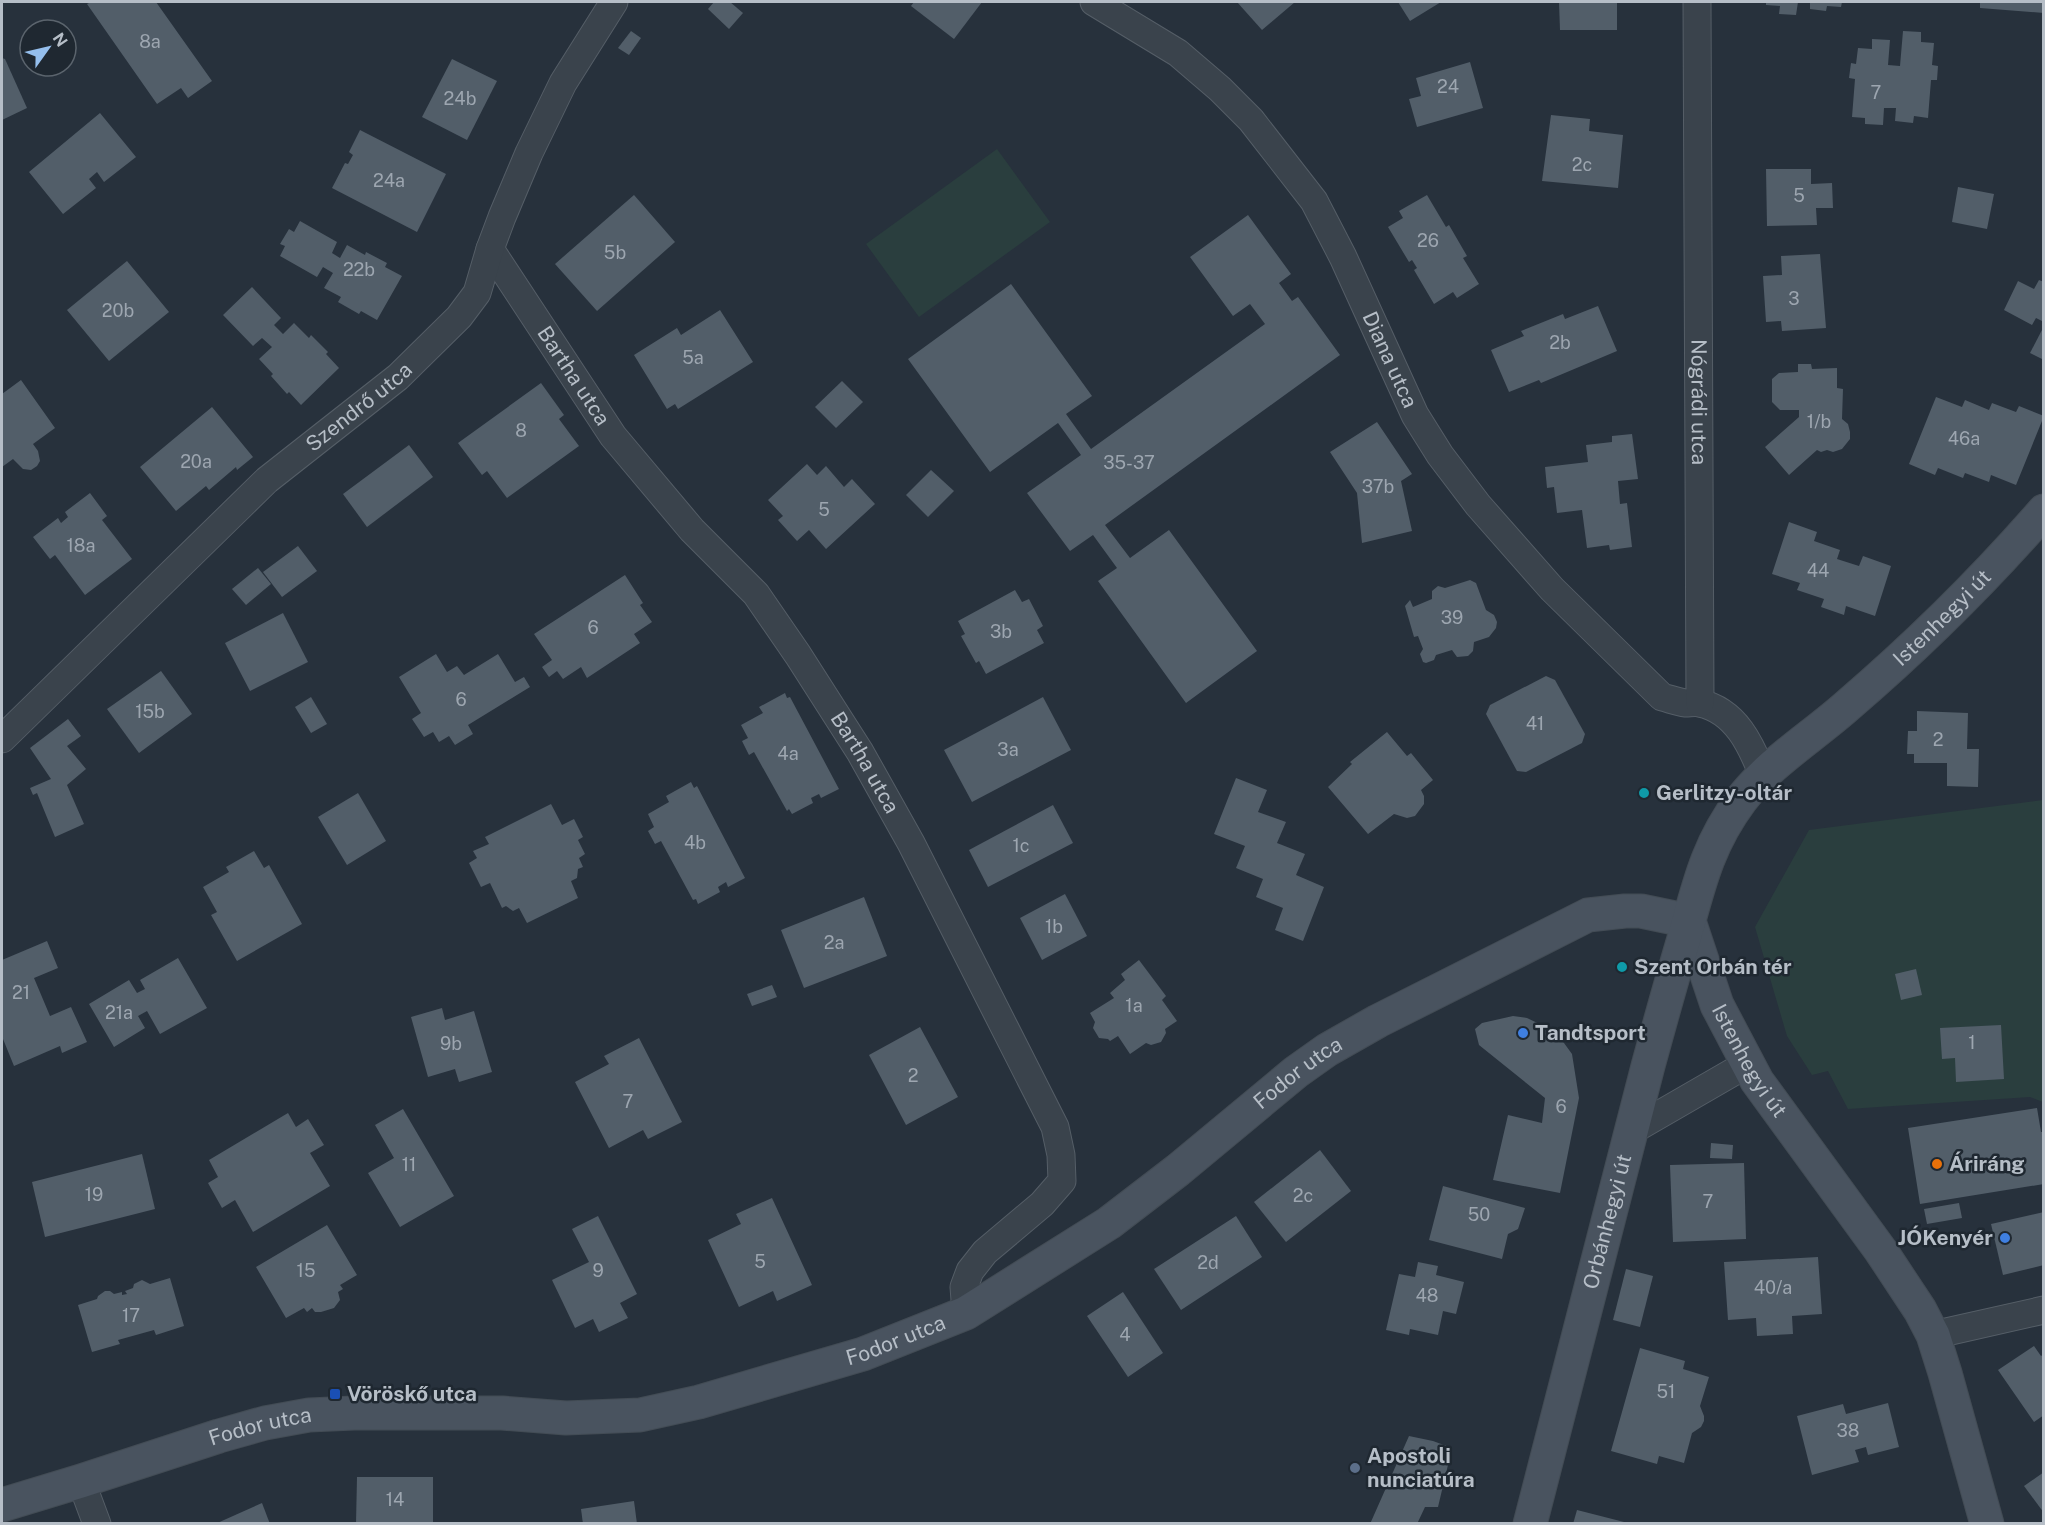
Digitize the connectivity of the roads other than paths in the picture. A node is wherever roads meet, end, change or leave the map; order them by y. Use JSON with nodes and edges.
{"nodes":[{"id":1,"x":614,"y":2,"type":"edge"},
{"id":2,"x":1094,"y":2,"type":"edge"},
{"id":3,"x":1697,"y":2,"type":"edge"},
{"id":4,"x":490,"y":249,"type":"junction"},
{"id":5,"x":2043,"y":511,"type":"edge"},
{"id":6,"x":1700,"y":703,"type":"junction"},
{"id":7,"x":2,"y":738,"type":"edge"},
{"id":8,"x":1763,"y":776,"type":"junction"},
{"id":9,"x":1689,"y":921,"type":"junction"},
{"id":10,"x":1747,"y":1064,"type":"junction"},
{"id":11,"x":1631,"y":1131,"type":"junction"},
{"id":12,"x":2043,"y":1310,"type":"edge"},
{"id":13,"x":966,"y":1313,"type":"junction"},
{"id":14,"x":1933,"y":1335,"type":"junction"},
{"id":15,"x":81,"y":1481,"type":"junction"},
{"id":16,"x":2,"y":1505,"type":"edge"},
{"id":17,"x":97,"y":1524,"type":"edge"},
{"id":18,"x":1530,"y":1524,"type":"edge"},
{"id":19,"x":1988,"y":1524,"type":"edge"}],
"edges":[{"from":1,"to":4,"type":"street","name":"Szendrő utca"},
{"from":2,"to":6,"type":"street","name":"Diana utca"},
{"from":3,"to":6,"type":"street","name":"Nógrádi utca"},
{"from":4,"to":7,"type":"street","name":"Szendrő utca"},
{"from":4,"to":13,"type":"street","name":"Bartha utca"},
{"from":5,"to":8,"type":"street","name":"Istenhegyi út"},
{"from":6,"to":8,"type":"street"},
{"from":8,"to":9,"type":"street","name":"Istenhegyi út"},
{"from":9,"to":10,"type":"street","name":"Istenhegyi út"},
{"from":9,"to":11,"type":"street","name":"Orbánhegyi út"},
{"from":9,"to":13,"type":"street","name":"Fodor utca"},
{"from":10,"to":11,"type":"street"},
{"from":10,"to":14,"type":"street","name":"Istenhegyi út"},
{"from":11,"to":18,"type":"street","name":"Orbánhegyi út"},
{"from":12,"to":14,"type":"street"},
{"from":13,"to":15,"type":"street","name":"Fodor utca"},
{"from":14,"to":19,"type":"street","name":"Istenhegyi út"},
{"from":15,"to":16,"type":"street","name":"Fodor utca"},
{"from":15,"to":17,"type":"street"}]}
